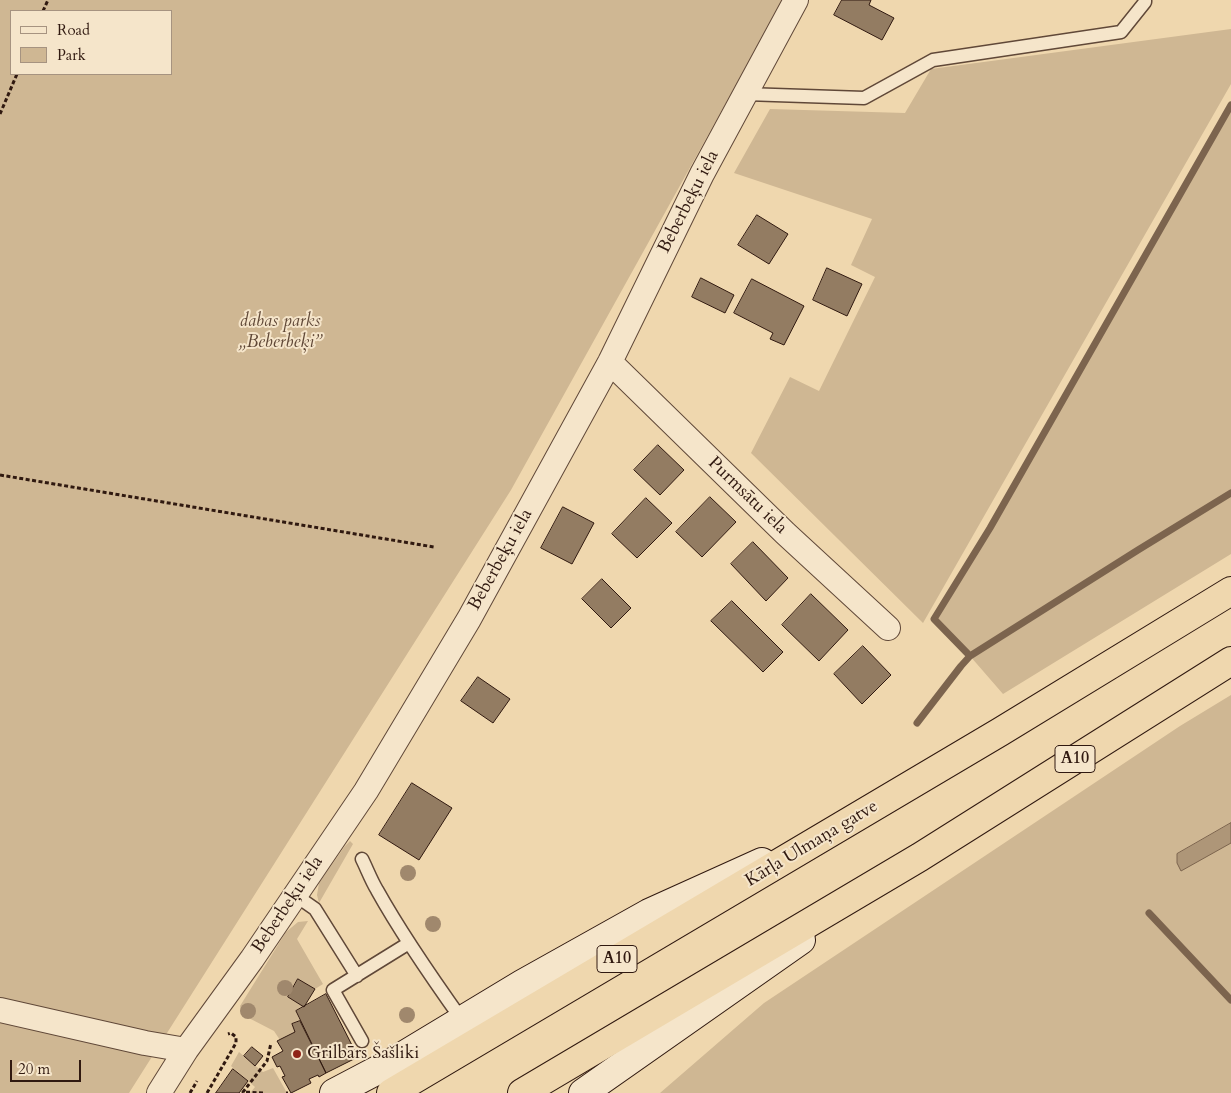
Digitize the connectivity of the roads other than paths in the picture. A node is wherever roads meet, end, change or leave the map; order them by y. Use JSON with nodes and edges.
{"nodes":[{"id":1,"x":796,"y":0,"type":"edge"},
{"id":2,"x":1145,"y":0,"type":"edge"},
{"id":3,"x":746,"y":94,"type":"junction"},
{"id":4,"x":610,"y":362,"type":"junction"},
{"id":5,"x":1231,"y":591,"type":"edge"},
{"id":6,"x":888,"y":628,"type":"dead end"},
{"id":7,"x":1231,"y":661,"type":"edge"},
{"id":8,"x":844,"y":825,"type":"junction"},
{"id":9,"x":920,"y":857,"type":"junction"},
{"id":10,"x":362,"y":859,"type":"dead end"},
{"id":11,"x":295,"y":895,"type":"junction"},
{"id":12,"x":409,"y":943,"type":"junction"},
{"id":13,"x":357,"y":976,"type":"junction"},
{"id":14,"x":0,"y":1010,"type":"edge"},
{"id":15,"x":462,"y":1020,"type":"junction"},
{"id":16,"x":362,"y":1041,"type":"dead end"},
{"id":17,"x":186,"y":1050,"type":"junction"},
{"id":18,"x":159,"y":1093,"type":"edge"},
{"id":19,"x":334,"y":1093,"type":"edge"},
{"id":20,"x":391,"y":1093,"type":"edge"},
{"id":21,"x":522,"y":1093,"type":"edge"},
{"id":22,"x":583,"y":1093,"type":"edge"}],
"edges":[{"from":1,"to":3,"type":"street","name":"Beberbeķu iela"},
{"from":2,"to":3,"type":"lane"},
{"from":3,"to":4,"type":"street","name":"Beberbeķu iela"},
{"from":4,"to":6,"type":"street","name":"Purmsātu iela"},
{"from":4,"to":11,"type":"street","name":"Beberbeķu iela"},
{"from":5,"to":8,"type":"highway","name":"Kārļa Ulmaņa gatve","number":"A10"},
{"from":7,"to":9,"type":"highway","number":"A10"},
{"from":8,"to":15,"type":"street"},
{"from":8,"to":20,"type":"highway","name":"Kārļa Ulmaņa gatve","number":"A10"},
{"from":9,"to":21,"type":"highway","number":"A10"},
{"from":9,"to":22,"type":"street"},
{"from":10,"to":12,"type":"lane"},
{"from":11,"to":13,"type":"lane"},
{"from":11,"to":17,"type":"street","name":"Beberbeķu iela"},
{"from":12,"to":13,"type":"lane"},
{"from":12,"to":15,"type":"lane"},
{"from":13,"to":16,"type":"lane"},
{"from":14,"to":17,"type":"street"},
{"from":15,"to":19,"type":"street"},
{"from":17,"to":18,"type":"street","name":"Beberbeķu iela"}]}
